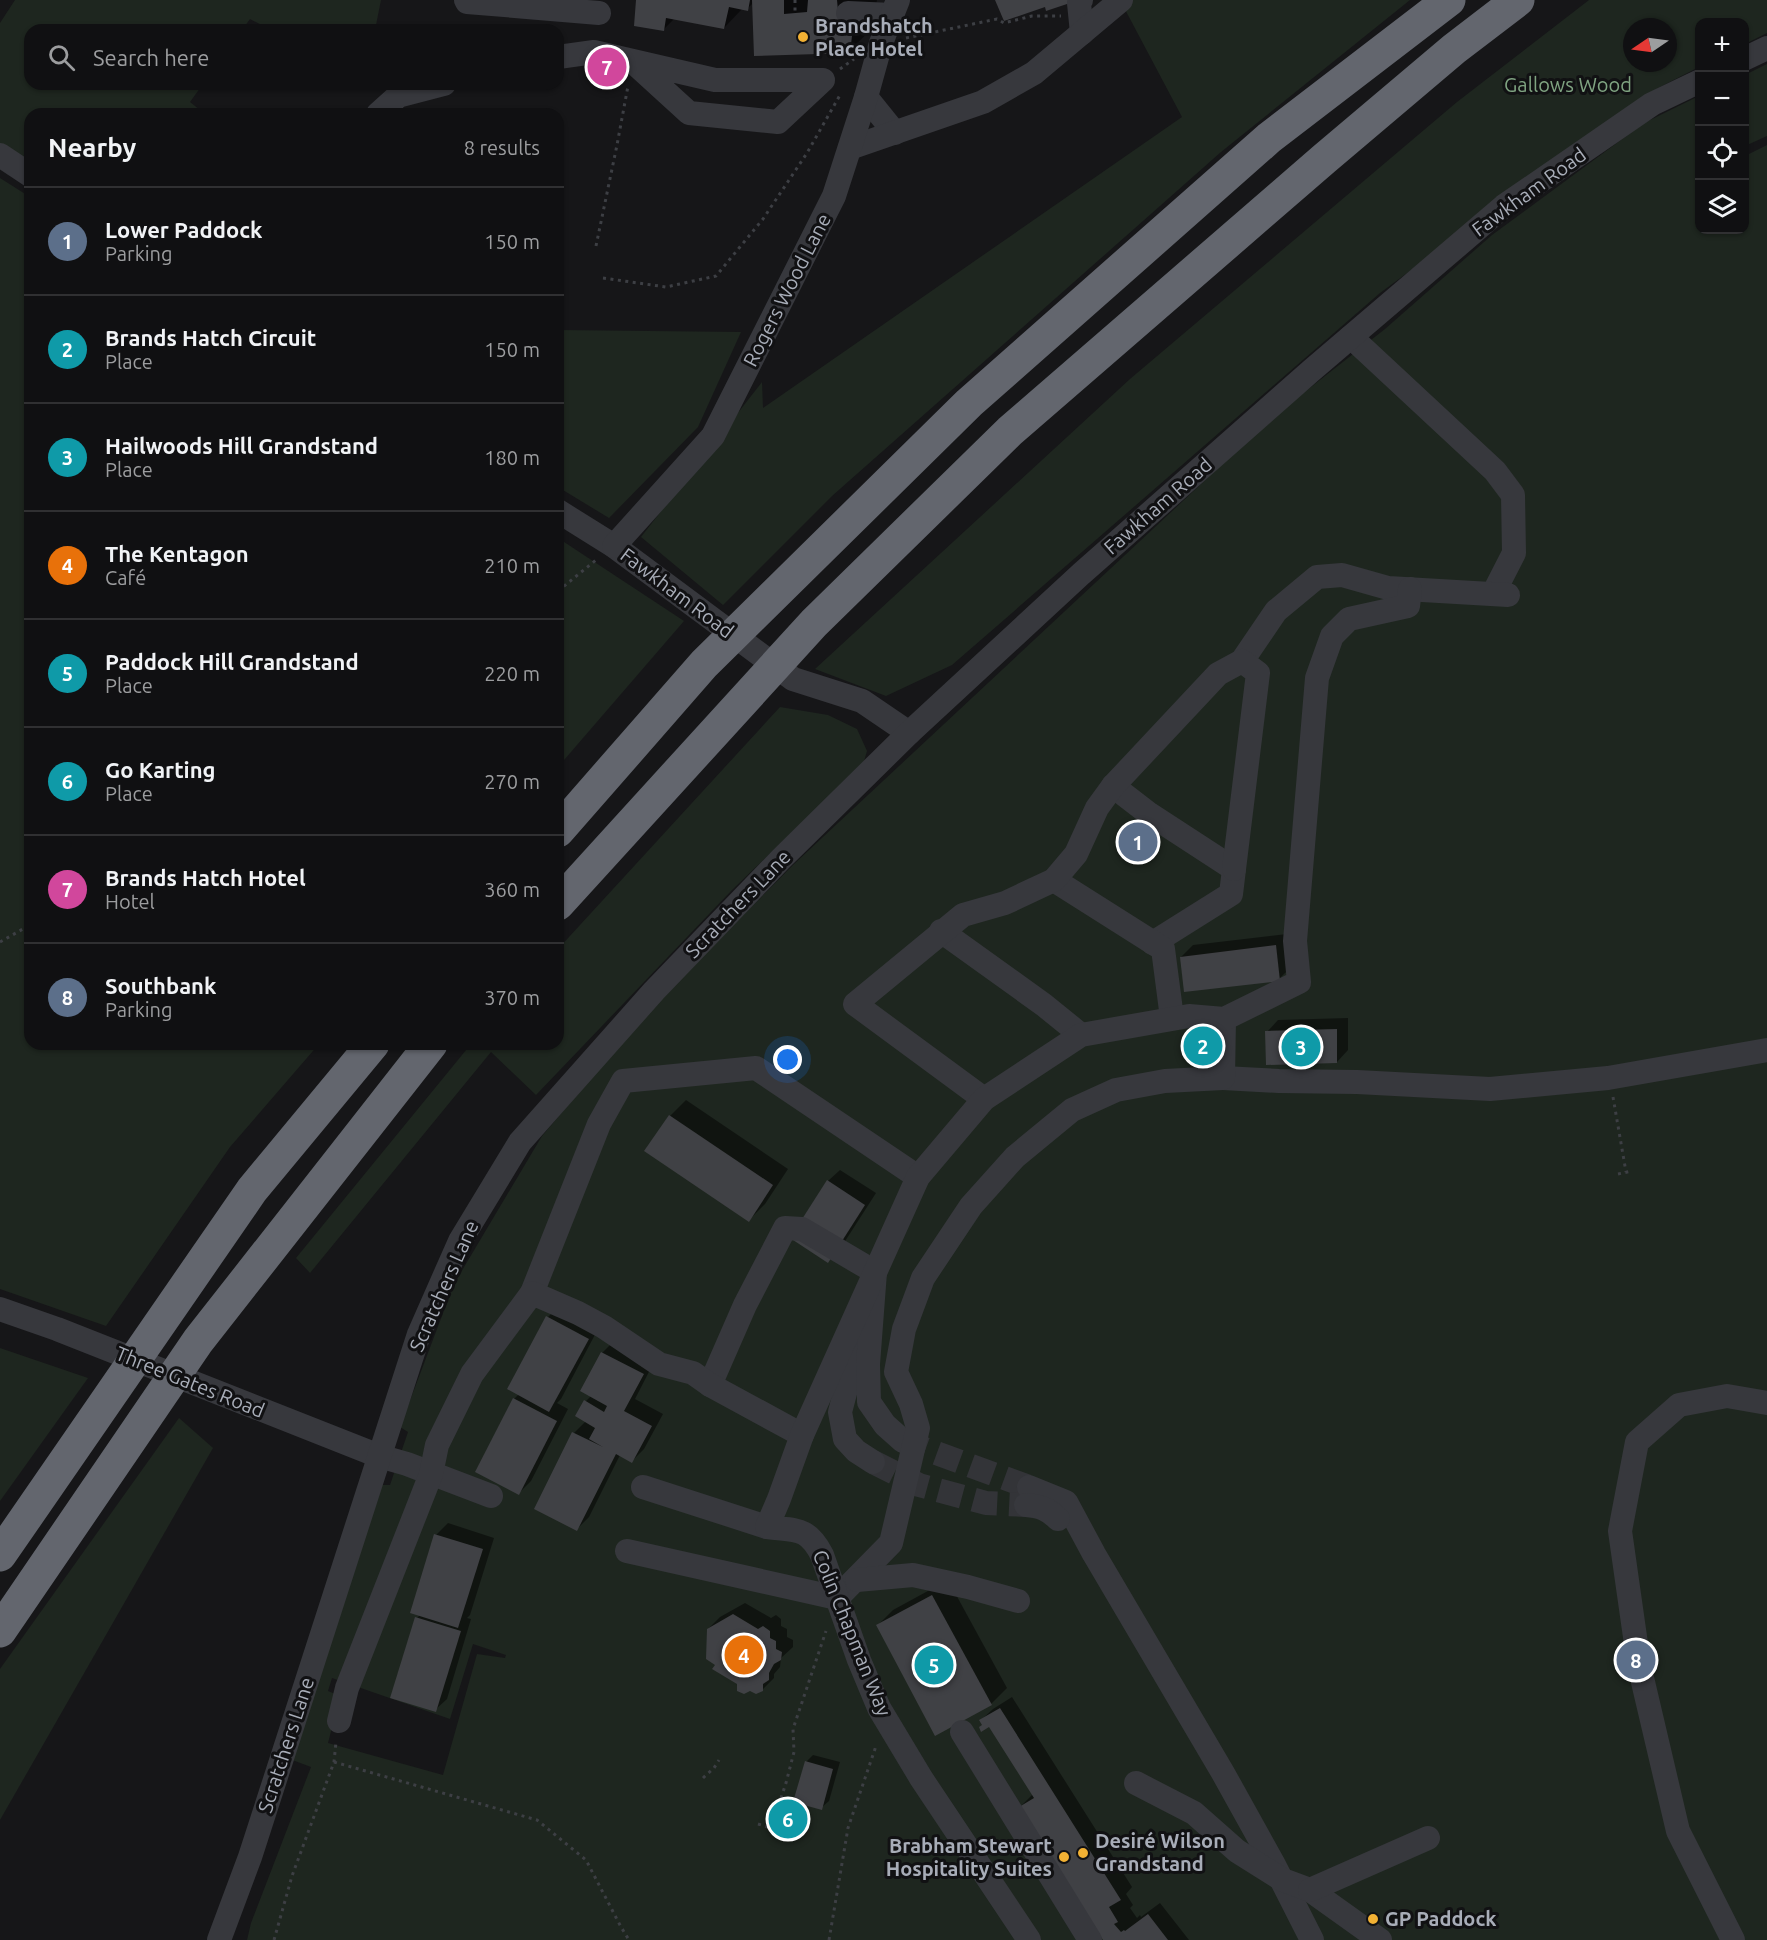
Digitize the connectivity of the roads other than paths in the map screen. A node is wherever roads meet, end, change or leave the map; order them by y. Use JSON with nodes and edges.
{"nodes":[{"id":1,"x":466,"y":0,"type":"edge"},
{"id":2,"x":1121,"y":0,"type":"edge"},
{"id":3,"x":1449,"y":0,"type":"edge"},
{"id":4,"x":1518,"y":0,"type":"edge"},
{"id":5,"x":600,"y":7,"type":"edge"},
{"id":6,"x":895,"y":8,"type":"edge"},
{"id":7,"x":848,"y":13,"type":"dead end"},
{"id":8,"x":1081,"y":16,"type":"edge"},
{"id":9,"x":1767,"y":48,"type":"edge"},
{"id":10,"x":594,"y":52,"type":"junction"},
{"id":11,"x":564,"y":56,"type":"edge"},
{"id":12,"x":1749,"y":56,"type":"edge"},
{"id":13,"x":632,"y":61,"type":"junction"},
{"id":14,"x":1695,"y":83,"type":"edge"},
{"id":15,"x":421,"y":90,"type":"edge"},
{"id":16,"x":866,"y":97,"type":"junction"},
{"id":17,"x":385,"y":108,"type":"edge"},
{"id":18,"x":895,"y":133,"type":"junction"},
{"id":19,"x":850,"y":148,"type":"junction"},
{"id":20,"x":0,"y":155,"type":"edge"},
{"id":21,"x":24,"y":171,"type":"edge"},
{"id":22,"x":1351,"y":337,"type":"junction"},
{"id":23,"x":564,"y":515,"type":"edge"},
{"id":24,"x":614,"y":546,"type":"junction"},
{"id":25,"x":1410,"y":589,"type":"junction"},
{"id":26,"x":1242,"y":661,"type":"junction"},
{"id":27,"x":909,"y":733,"type":"junction"},
{"id":28,"x":1113,"y":786,"type":"junction"},
{"id":29,"x":564,"y":824,"type":"edge"},
{"id":30,"x":1234,"y":868,"type":"junction"},
{"id":31,"x":1054,"y":880,"type":"junction"},
{"id":32,"x":564,"y":897,"type":"edge"},
{"id":33,"x":941,"y":931,"type":"junction"},
{"id":34,"x":1153,"y":943,"type":"junction"},
{"id":35,"x":1172,"y":1018,"type":"junction"},
{"id":36,"x":1224,"y":1019,"type":"junction"},
{"id":37,"x":1081,"y":1035,"type":"junction"},
{"id":38,"x":368,"y":1050,"type":"edge"},
{"id":39,"x":426,"y":1050,"type":"edge"},
{"id":40,"x":1767,"y":1050,"type":"edge"},
{"id":41,"x":1223,"y":1078,"type":"junction"},
{"id":42,"x":984,"y":1099,"type":"junction"},
{"id":43,"x":918,"y":1177,"type":"junction"},
{"id":44,"x":875,"y":1272,"type":"junction"},
{"id":45,"x":532,"y":1293,"type":"junction"},
{"id":46,"x":0,"y":1309,"type":"edge"},
{"id":47,"x":870,"y":1328,"type":"junction"},
{"id":48,"x":710,"y":1385,"type":"junction"},
{"id":49,"x":1767,"y":1403,"type":"edge"},
{"id":50,"x":802,"y":1435,"type":"junction"},
{"id":51,"x":903,"y":1440,"type":"tunnel mouth"},
{"id":52,"x":379,"y":1456,"type":"junction"},
{"id":53,"x":873,"y":1462,"type":"tunnel mouth"},
{"id":54,"x":431,"y":1474,"type":"junction"},
{"id":55,"x":644,"y":1487,"type":"dead end"},
{"id":56,"x":491,"y":1496,"type":"dead end"},
{"id":57,"x":1027,"y":1496,"type":"tunnel mouth"},
{"id":58,"x":767,"y":1527,"type":"junction"},
{"id":59,"x":627,"y":1551,"type":"dead end"},
{"id":60,"x":0,"y":1555,"type":"edge"},
{"id":61,"x":857,"y":1580,"type":"junction"},
{"id":62,"x":837,"y":1598,"type":"junction"},
{"id":63,"x":1018,"y":1601,"type":"dead end"},
{"id":64,"x":0,"y":1631,"type":"edge"},
{"id":65,"x":339,"y":1721,"type":"road end"},
{"id":66,"x":962,"y":1732,"type":"dead end"},
{"id":67,"x":1136,"y":1783,"type":"dead end"},
{"id":68,"x":1428,"y":1838,"type":"dead end"},
{"id":69,"x":1273,"y":1874,"type":"junction"},
{"id":70,"x":1310,"y":1890,"type":"junction"},
{"id":71,"x":219,"y":1940,"type":"edge"},
{"id":72,"x":1029,"y":1940,"type":"edge"},
{"id":73,"x":1090,"y":1940,"type":"edge"},
{"id":74,"x":1312,"y":1940,"type":"edge"},
{"id":75,"x":1380,"y":1940,"type":"edge"},
{"id":76,"x":1733,"y":1940,"type":"edge"}],
"edges":[{"from":1,"to":5,"type":"street"},
{"from":2,"to":8,"type":"street"},
{"from":3,"to":29,"type":"highway"},
{"from":4,"to":32,"type":"highway"},
{"from":5,"to":10,"type":"street"},
{"from":6,"to":7,"type":"street"},
{"from":6,"to":16,"type":"street","name":"Rogers Wood Lane"},
{"from":8,"to":18,"type":"street"},
{"from":9,"to":12,"type":"street"},
{"from":10,"to":11,"type":"street"},
{"from":10,"to":13,"type":"street"},
{"from":13,"to":13,"type":"street"},
{"from":14,"to":22,"type":"street","name":"Fawkham Road"},
{"from":15,"to":17,"type":"street"},
{"from":16,"to":18,"type":"street"},
{"from":16,"to":19,"type":"street","name":"Rogers Wood Lane"},
{"from":18,"to":19,"type":"street"},
{"from":19,"to":24,"type":"street","name":"Rogers Wood Lane"},
{"from":20,"to":21,"type":"street"},
{"from":22,"to":25,"type":"street"},
{"from":22,"to":27,"type":"street","name":"Fawkham Road"},
{"from":23,"to":24,"type":"street","name":"Fawkham Road"},
{"from":24,"to":27,"type":"street","name":"Fawkham Road"},
{"from":25,"to":26,"type":"street"},
{"from":25,"to":36,"type":"street"},
{"from":26,"to":28,"type":"street"},
{"from":26,"to":30,"type":"street"},
{"from":27,"to":52,"type":"street","name":"Scratchers Lane"},
{"from":28,"to":30,"type":"street"},
{"from":28,"to":31,"type":"street"},
{"from":30,"to":34,"type":"street"},
{"from":31,"to":33,"type":"street"},
{"from":31,"to":34,"type":"street"},
{"from":33,"to":37,"type":"street"},
{"from":33,"to":42,"type":"street"},
{"from":34,"to":35,"type":"street"},
{"from":35,"to":36,"type":"street"},
{"from":35,"to":37,"type":"street"},
{"from":36,"to":41,"type":"street"},
{"from":37,"to":42,"type":"street"},
{"from":38,"to":60,"type":"highway"},
{"from":39,"to":64,"type":"highway"},
{"from":40,"to":41,"type":"street"},
{"from":41,"to":61,"type":"street"},
{"from":42,"to":43,"type":"street"},
{"from":43,"to":44,"type":"street"},
{"from":43,"to":45,"type":"street"},
{"from":44,"to":47,"type":"street"},
{"from":44,"to":48,"type":"street"},
{"from":44,"to":50,"type":"street"},
{"from":45,"to":48,"type":"street"},
{"from":45,"to":54,"type":"street"},
{"from":46,"to":52,"type":"street","name":"Three Gates Road"},
{"from":47,"to":51,"type":"street"},
{"from":47,"to":53,"type":"street"},
{"from":48,"to":50,"type":"street"},
{"from":49,"to":76,"type":"street"},
{"from":50,"to":58,"type":"street"},
{"from":52,"to":54,"type":"street","name":"Three Gates Road"},
{"from":52,"to":71,"type":"street","name":"Scratchers Lane"},
{"from":54,"to":56,"type":"street","name":"Three Gates Road"},
{"from":54,"to":65,"type":"street"},
{"from":55,"to":58,"type":"street"},
{"from":57,"to":69,"type":"street"},
{"from":58,"to":62,"type":"street","name":"Colin Chapman Way"},
{"from":59,"to":62,"type":"street"},
{"from":61,"to":62,"type":"street"},
{"from":61,"to":63,"type":"street"},
{"from":62,"to":72,"type":"street","name":"Colin Chapman Way"},
{"from":66,"to":73,"type":"street"},
{"from":67,"to":69,"type":"street"},
{"from":68,"to":70,"type":"street"},
{"from":69,"to":70,"type":"street"},
{"from":69,"to":74,"type":"street"},
{"from":70,"to":75,"type":"street"}]}
